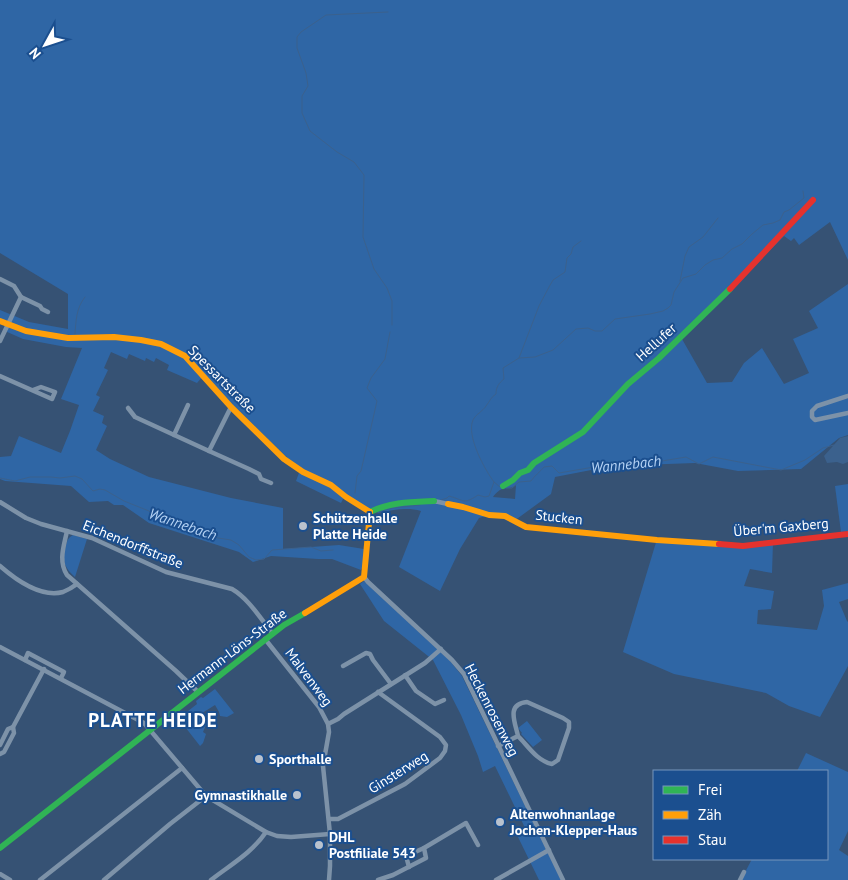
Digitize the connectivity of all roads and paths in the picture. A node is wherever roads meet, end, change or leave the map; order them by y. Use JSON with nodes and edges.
{"nodes":[{"id":1,"x":813,"y":200,"type":"dead end"},
{"id":2,"x":0,"y":279,"type":"edge"},
{"id":3,"x":21,"y":296,"type":"junction"},
{"id":4,"x":48,"y":312,"type":"dead end"},
{"id":5,"x":0,"y":321,"type":"edge"},
{"id":6,"x":8,"y":324,"type":"junction"},
{"id":7,"x":0,"y":341,"type":"edge"},
{"id":8,"x":0,"y":376,"type":"edge"},
{"id":9,"x":33,"y":390,"type":"dead end"},
{"id":10,"x":848,"y":396,"type":"edge"},
{"id":11,"x":188,"y":405,"type":"dead end"},
{"id":12,"x":232,"y":407,"type":"junction"},
{"id":13,"x":128,"y":408,"type":"dead end"},
{"id":14,"x":848,"y":413,"type":"edge"},
{"id":15,"x":174,"y":435,"type":"junction"},
{"id":16,"x":210,"y":451,"type":"junction"},
{"id":17,"x":271,"y":483,"type":"dead end"},
{"id":18,"x":503,"y":486,"type":"dead end"},
{"id":19,"x":434,"y":501,"type":"joint"},
{"id":20,"x":0,"y":502,"type":"edge"},
{"id":21,"x":448,"y":504,"type":"joint"},
{"id":22,"x":370,"y":512,"type":"junction"},
{"id":23,"x":67,"y":531,"type":"junction"},
{"id":24,"x":848,"y":534,"type":"edge"},
{"id":25,"x":657,"y":540,"type":"joint"},
{"id":26,"x":0,"y":566,"type":"edge"},
{"id":27,"x":364,"y":577,"type":"junction"},
{"id":28,"x":77,"y":584,"type":"junction"},
{"id":29,"x":272,"y":634,"type":"junction"},
{"id":30,"x":265,"y":639,"type":"junction"},
{"id":31,"x":0,"y":646,"type":"edge"},
{"id":32,"x":441,"y":649,"type":"junction"},
{"id":33,"x":25,"y":660,"type":"junction"},
{"id":34,"x":343,"y":666,"type":"dead end"},
{"id":35,"x":44,"y":670,"type":"junction"},
{"id":36,"x":405,"y":675,"type":"junction"},
{"id":37,"x":61,"y":678,"type":"junction"},
{"id":38,"x":391,"y":684,"type":"junction"},
{"id":39,"x":198,"y":692,"type":"junction"},
{"id":40,"x":378,"y":692,"type":"junction"},
{"id":41,"x":444,"y":700,"type":"dead end"},
{"id":42,"x":328,"y":724,"type":"junction"},
{"id":43,"x":13,"y":727,"type":"junction"},
{"id":44,"x":150,"y":730,"type":"junction"},
{"id":45,"x":518,"y":736,"type":"junction"},
{"id":46,"x":0,"y":745,"type":"edge"},
{"id":47,"x":498,"y":746,"type":"junction"},
{"id":48,"x":0,"y":754,"type":"edge"},
{"id":49,"x":182,"y":768,"type":"junction"},
{"id":50,"x":206,"y":796,"type":"junction"},
{"id":51,"x":329,"y":819,"type":"junction"},
{"id":52,"x":266,"y":832,"type":"junction"},
{"id":53,"x":330,"y":834,"type":"junction"},
{"id":54,"x":478,"y":845,"type":"dead end"},
{"id":55,"x":0,"y":848,"type":"edge"},
{"id":56,"x":424,"y":848,"type":"junction"},
{"id":57,"x":549,"y":850,"type":"junction"},
{"id":58,"x":409,"y":867,"type":"junction"},
{"id":59,"x":744,"y":872,"type":"dead end"},
{"id":60,"x":0,"y":874,"type":"edge"},
{"id":61,"x":504,"y":875,"type":"junction"},
{"id":62,"x":10,"y":880,"type":"edge"},
{"id":63,"x":40,"y":880,"type":"edge"},
{"id":64,"x":104,"y":880,"type":"edge"},
{"id":65,"x":211,"y":880,"type":"edge"},
{"id":66,"x":329,"y":880,"type":"edge"},
{"id":67,"x":378,"y":880,"type":"edge"},
{"id":68,"x":496,"y":880,"type":"edge"},
{"id":69,"x":507,"y":880,"type":"edge"},
{"id":70,"x":563,"y":880,"type":"edge"},
{"id":71,"x":740,"y":880,"type":"edge"}],
"edges":[{"from":1,"to":18,"type":"street","name":"Hellufer"},
{"from":2,"to":3,"type":"street"},
{"from":3,"to":4,"type":"street"},
{"from":3,"to":6,"type":"street"},
{"from":5,"to":6,"type":"street","name":"Spessartstraße"},
{"from":6,"to":7,"type":"street"},
{"from":6,"to":12,"type":"street","name":"Spessartstraße"},
{"from":8,"to":9,"type":"street"},
{"from":10,"to":14,"type":"street"},
{"from":11,"to":15,"type":"street"},
{"from":12,"to":16,"type":"street"},
{"from":12,"to":22,"type":"street","name":"Spessartstraße"},
{"from":13,"to":15,"type":"street"},
{"from":15,"to":16,"type":"street"},
{"from":16,"to":17,"type":"street"},
{"from":19,"to":21,"type":"street"},
{"from":19,"to":22,"type":"street"},
{"from":20,"to":23,"type":"street","name":"Eichendorffstraße"},
{"from":21,"to":25,"type":"street","name":"Stucken"},
{"from":22,"to":27,"type":"street"},
{"from":23,"to":28,"type":"street"},
{"from":23,"to":29,"type":"street","name":"Eichendorffstraße"},
{"from":24,"to":25,"type":"street","name":"Über'm Gaxberg"},
{"from":26,"to":28,"type":"street"},
{"from":27,"to":29,"type":"street","name":"Hermann-Löns-Straße"},
{"from":27,"to":32,"type":"street","name":"Heckenrosenweg"},
{"from":28,"to":39,"type":"street"},
{"from":29,"to":30,"type":"street","name":"Hermann-Löns-Straße"},
{"from":30,"to":39,"type":"street","name":"Hermann-Löns-Straße"},
{"from":30,"to":42,"type":"street","name":"Malvenweg"},
{"from":31,"to":33,"type":"street"},
{"from":32,"to":36,"type":"street"},
{"from":32,"to":47,"type":"street","name":"Heckenrosenweg"},
{"from":33,"to":35,"type":"street"},
{"from":33,"to":37,"type":"street"},
{"from":34,"to":38,"type":"street"},
{"from":35,"to":37,"type":"street"},
{"from":35,"to":43,"type":"street"},
{"from":36,"to":38,"type":"street"},
{"from":36,"to":41,"type":"street"},
{"from":37,"to":44,"type":"street"},
{"from":38,"to":40,"type":"street"},
{"from":39,"to":44,"type":"street","name":"Hermann-Löns-Straße"},
{"from":40,"to":42,"type":"street"},
{"from":40,"to":51,"type":"street","name":"Ginsterweg"},
{"from":42,"to":51,"type":"street","name":"Malvenweg"},
{"from":43,"to":46,"type":"street"},
{"from":43,"to":48,"type":"street"},
{"from":44,"to":49,"type":"street"},
{"from":44,"to":55,"type":"street","name":"Hermann-Löns-Straße"},
{"from":45,"to":45,"type":"street"},
{"from":45,"to":47,"type":"street"},
{"from":47,"to":57,"type":"street","name":"Heckenrosenweg"},
{"from":49,"to":50,"type":"street"},
{"from":49,"to":63,"type":"street"},
{"from":50,"to":52,"type":"street"},
{"from":50,"to":64,"type":"street"},
{"from":51,"to":53,"type":"street","name":"Malvenweg"},
{"from":52,"to":53,"type":"street"},
{"from":52,"to":65,"type":"street"},
{"from":53,"to":66,"type":"street","name":"Malvenweg"},
{"from":54,"to":56,"type":"street"},
{"from":56,"to":58,"type":"street"},
{"from":56,"to":58,"type":"street"},
{"from":57,"to":61,"type":"street"},
{"from":57,"to":70,"type":"street","name":"Heckenrosenweg"},
{"from":58,"to":67,"type":"street"},
{"from":59,"to":71,"type":"street"},
{"from":60,"to":62,"type":"street"},
{"from":61,"to":68,"type":"street"},
{"from":61,"to":69,"type":"street"}]}
